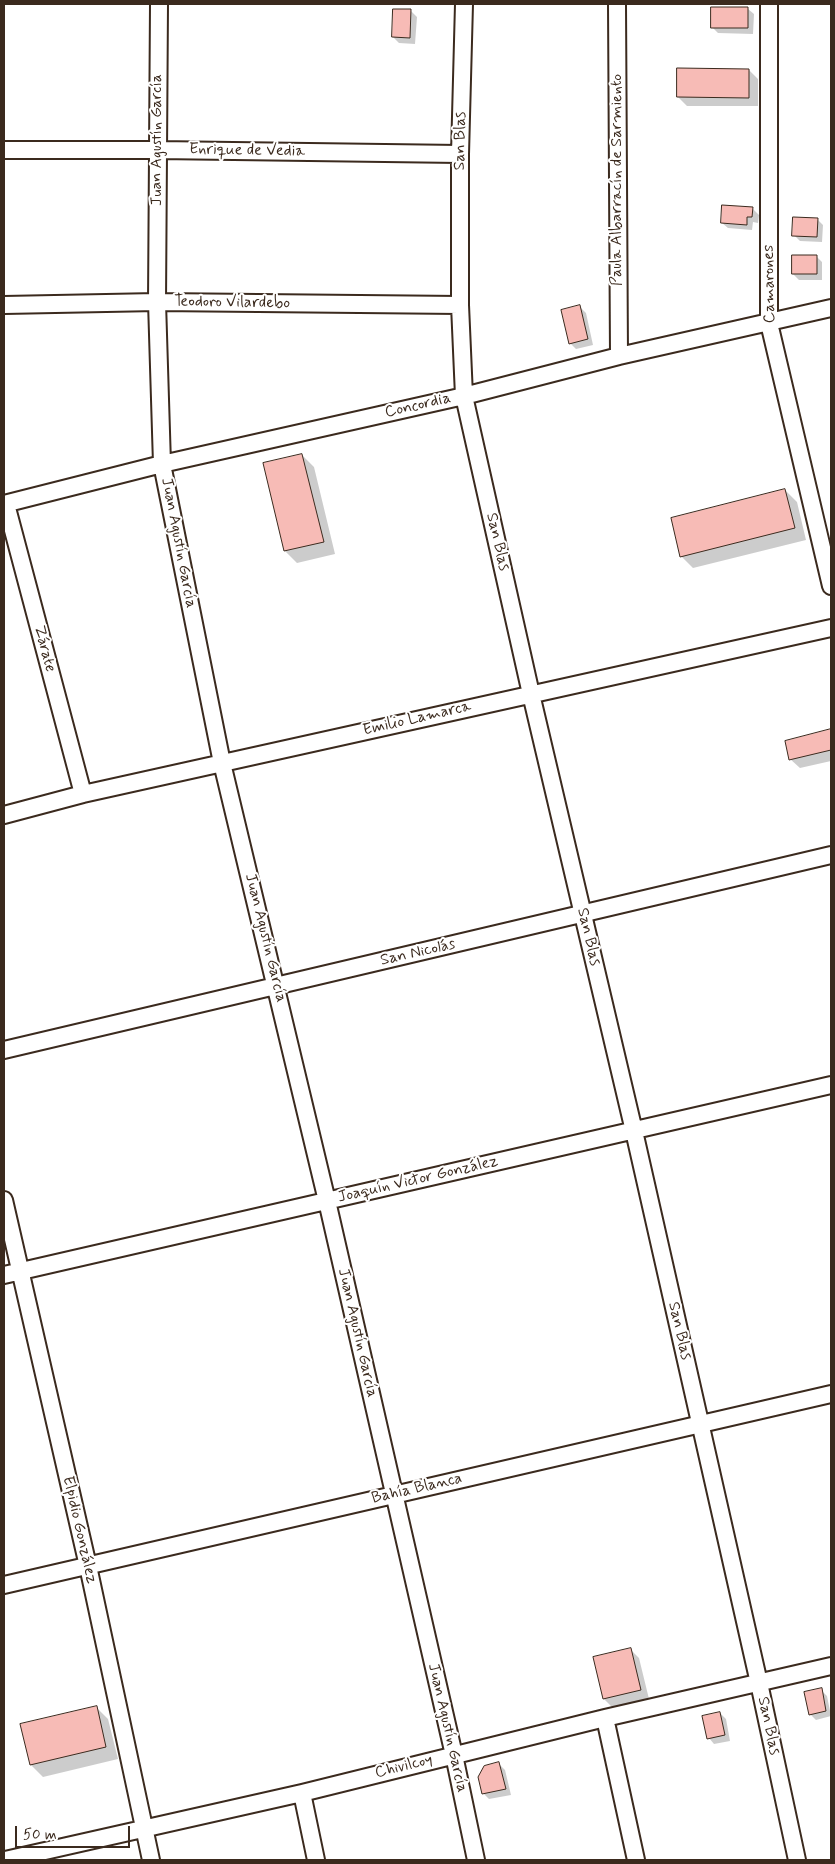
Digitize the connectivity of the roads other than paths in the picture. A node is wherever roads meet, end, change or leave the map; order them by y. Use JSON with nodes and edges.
{"nodes":[{"id":1,"x":159,"y":4,"type":"edge"},
{"id":2,"x":464,"y":4,"type":"edge"},
{"id":3,"x":618,"y":4,"type":"edge"},
{"id":4,"x":769,"y":4,"type":"edge"},
{"id":5,"x":4,"y":150,"type":"edge"},
{"id":6,"x":158,"y":150,"type":"junction"},
{"id":7,"x":460,"y":154,"type":"junction"},
{"id":8,"x":157,"y":302,"type":"junction"},
{"id":9,"x":4,"y":305,"type":"edge"},
{"id":10,"x":460,"y":305,"type":"junction"},
{"id":11,"x":831,"y":308,"type":"edge"},
{"id":12,"x":769,"y":323,"type":"junction"},
{"id":13,"x":619,"y":356,"type":"junction"},
{"id":14,"x":464,"y":396,"type":"junction"},
{"id":15,"x":162,"y":464,"type":"junction"},
{"id":16,"x":5,"y":504,"type":"edge"},
{"id":17,"x":831,"y":586,"type":"edge"},
{"id":18,"x":831,"y":628,"type":"edge"},
{"id":19,"x":531,"y":694,"type":"junction"},
{"id":20,"x":222,"y":764,"type":"junction"},
{"id":21,"x":82,"y":794,"type":"junction"},
{"id":22,"x":4,"y":815,"type":"edge"},
{"id":23,"x":831,"y":855,"type":"edge"},
{"id":24,"x":583,"y":914,"type":"junction"},
{"id":25,"x":277,"y":987,"type":"junction"},
{"id":26,"x":4,"y":1050,"type":"edge"},
{"id":27,"x":831,"y":1085,"type":"edge"},
{"id":28,"x":634,"y":1131,"type":"junction"},
{"id":29,"x":4,"y":1200,"type":"edge"},
{"id":30,"x":327,"y":1201,"type":"junction"},
{"id":31,"x":11,"y":1273,"type":"edge"},
{"id":32,"x":831,"y":1394,"type":"edge"},
{"id":33,"x":700,"y":1425,"type":"junction"},
{"id":34,"x":394,"y":1494,"type":"junction"},
{"id":35,"x":88,"y":1566,"type":"junction"},
{"id":36,"x":4,"y":1585,"type":"edge"},
{"id":37,"x":831,"y":1666,"type":"edge"},
{"id":38,"x":758,"y":1683,"type":"junction"},
{"id":39,"x":605,"y":1718,"type":"junction"},
{"id":40,"x":454,"y":1755,"type":"junction"},
{"id":41,"x":302,"y":1793,"type":"junction"},
{"id":42,"x":144,"y":1828,"type":"junction"},
{"id":43,"x":5,"y":1860,"type":"edge"},
{"id":44,"x":151,"y":1860,"type":"edge"},
{"id":45,"x":316,"y":1860,"type":"edge"},
{"id":46,"x":476,"y":1860,"type":"edge"},
{"id":47,"x":636,"y":1860,"type":"edge"},
{"id":48,"x":797,"y":1860,"type":"edge"}],
"edges":[{"from":1,"to":6,"type":"street","name":"Juan Agustín García"},
{"from":2,"to":7,"type":"street","name":"San Blas"},
{"from":3,"to":13,"type":"street","name":"Paula Albarracín de Sarmiento"},
{"from":4,"to":12,"type":"street","name":"Camarones"},
{"from":5,"to":6,"type":"street","name":"Enrique de Vedia"},
{"from":6,"to":7,"type":"street","name":"Enrique de Vedia"},
{"from":6,"to":8,"type":"street","name":"Juan Agustín García"},
{"from":7,"to":10,"type":"street","name":"San Blas"},
{"from":8,"to":9,"type":"street","name":"Teodoro Vilardebo"},
{"from":8,"to":10,"type":"street","name":"Teodoro Vilardebo"},
{"from":8,"to":15,"type":"street","name":"Juan Agustín García"},
{"from":10,"to":14,"type":"street","name":"San Blas"},
{"from":11,"to":12,"type":"street","name":"Concordia"},
{"from":12,"to":13,"type":"street","name":"Concordia"},
{"from":12,"to":17,"type":"street","name":"Camarones"},
{"from":13,"to":14,"type":"street","name":"Concordia"},
{"from":14,"to":15,"type":"street","name":"Concordia"},
{"from":14,"to":19,"type":"street","name":"San Blas"},
{"from":15,"to":16,"type":"street","name":"Concordia"},
{"from":15,"to":20,"type":"street","name":"Juan Agustín García"},
{"from":16,"to":21,"type":"street","name":"Zárate"},
{"from":18,"to":19,"type":"street","name":"Emilio Lamarca"},
{"from":19,"to":20,"type":"street","name":"Emilio Lamarca"},
{"from":19,"to":24,"type":"street","name":"San Blas"},
{"from":20,"to":21,"type":"street","name":"Emilio Lamarca"},
{"from":20,"to":25,"type":"street","name":"Juan Agustín García"},
{"from":21,"to":22,"type":"street","name":"Emilio Lamarca"},
{"from":23,"to":24,"type":"street","name":"San Nicolás"},
{"from":24,"to":25,"type":"street","name":"San Nicolás"},
{"from":24,"to":28,"type":"street","name":"San Blas"},
{"from":25,"to":26,"type":"street","name":"San Nicolás"},
{"from":25,"to":30,"type":"street","name":"Juan Agustín García"},
{"from":27,"to":28,"type":"street","name":"Joaquín Victor González"},
{"from":28,"to":30,"type":"street","name":"Joaquín Victor González"},
{"from":28,"to":33,"type":"street","name":"San Blas"},
{"from":29,"to":31,"type":"street","name":"Elpidio González"},
{"from":30,"to":31,"type":"street","name":"Joaquín Victor González"},
{"from":30,"to":34,"type":"street","name":"Juan Agustín García"},
{"from":31,"to":35,"type":"street","name":"Elpidio González"},
{"from":32,"to":33,"type":"street","name":"Bahía Blanca"},
{"from":33,"to":34,"type":"street","name":"Bahía Blanca"},
{"from":33,"to":38,"type":"street","name":"San Blas"},
{"from":34,"to":35,"type":"street","name":"Bahía Blanca"},
{"from":34,"to":40,"type":"street","name":"Juan Agustín García"},
{"from":35,"to":36,"type":"street","name":"Bahía Blanca"},
{"from":35,"to":42,"type":"street","name":"Elpidio González"},
{"from":37,"to":38,"type":"street","name":"Chivilcoy"},
{"from":38,"to":39,"type":"street","name":"Chivilcoy"},
{"from":38,"to":48,"type":"street","name":"San Blas"},
{"from":39,"to":40,"type":"street","name":"Chivilcoy"},
{"from":39,"to":47,"type":"street"},
{"from":40,"to":41,"type":"street","name":"Chivilcoy"},
{"from":40,"to":46,"type":"street","name":"Juan Agustín García"},
{"from":41,"to":42,"type":"street","name":"Chivilcoy"},
{"from":41,"to":45,"type":"street"},
{"from":42,"to":43,"type":"street","name":"Chivilcoy"},
{"from":42,"to":44,"type":"street","name":"Elpidio González"}]}
